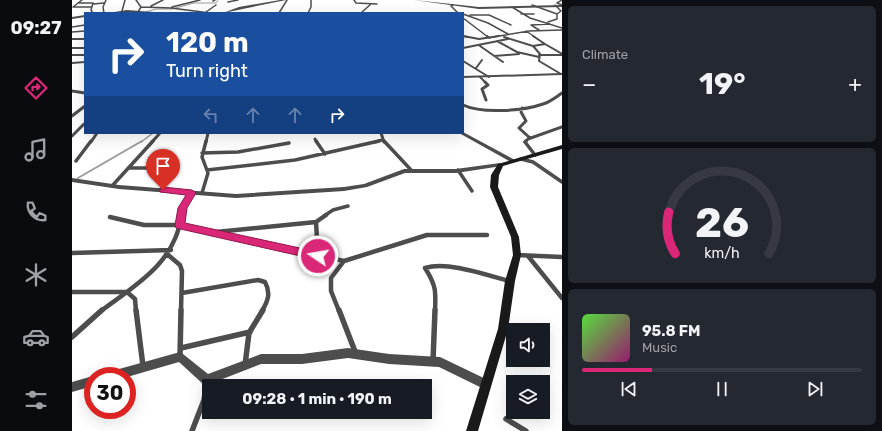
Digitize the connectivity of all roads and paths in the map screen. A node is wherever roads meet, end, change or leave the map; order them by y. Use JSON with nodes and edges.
{"nodes":[{"id":1,"x":82,"y":0,"type":"edge"},
{"id":2,"x":106,"y":0,"type":"edge"},
{"id":3,"x":125,"y":0,"type":"edge"},
{"id":4,"x":136,"y":0,"type":"edge"},
{"id":5,"x":163,"y":0,"type":"edge"},
{"id":6,"x":200,"y":0,"type":"edge"},
{"id":7,"x":238,"y":0,"type":"edge"},
{"id":8,"x":277,"y":0,"type":"edge"},
{"id":9,"x":282,"y":0,"type":"edge"},
{"id":10,"x":286,"y":0,"type":"edge"},
{"id":11,"x":311,"y":0,"type":"edge"},
{"id":12,"x":354,"y":0,"type":"edge"},
{"id":13,"x":416,"y":0,"type":"edge"},
{"id":14,"x":420,"y":0,"type":"edge"},
{"id":15,"x":562,"y":0,"type":"edge"},
{"id":16,"x":228,"y":2,"type":"dead end"},
{"id":17,"x":78,"y":3,"type":"junction"},
{"id":18,"x":104,"y":3,"type":"junction"},
{"id":19,"x":93,"y":4,"type":"junction"},
{"id":20,"x":371,"y":4,"type":"junction"},
{"id":21,"x":377,"y":4,"type":"dead end"},
{"id":22,"x":216,"y":5,"type":"dead end"},
{"id":23,"x":453,"y":5,"type":"junction"},
{"id":24,"x":533,"y":5,"type":"junction"},
{"id":25,"x":555,"y":5,"type":"junction"},
{"id":26,"x":562,"y":5,"type":"edge"},
{"id":27,"x":149,"y":6,"type":"junction"},
{"id":28,"x":92,"y":7,"type":"junction"},
{"id":29,"x":141,"y":7,"type":"junction"},
{"id":30,"x":512,"y":7,"type":"junction"},
{"id":31,"x":170,"y":8,"type":"junction"},
{"id":32,"x":562,"y":11,"type":"edge"},
{"id":33,"x":92,"y":12,"type":"edge"},
{"id":34,"x":104,"y":12,"type":"edge"},
{"id":35,"x":121,"y":12,"type":"edge"},
{"id":36,"x":139,"y":12,"type":"joint"},
{"id":37,"x":206,"y":12,"type":"joint"},
{"id":38,"x":226,"y":12,"type":"edge"},
{"id":39,"x":226,"y":12,"type":"edge"},
{"id":40,"x":280,"y":12,"type":"edge"},
{"id":41,"x":308,"y":12,"type":"edge"},
{"id":42,"x":362,"y":12,"type":"edge"},
{"id":43,"x":457,"y":12,"type":"edge"},
{"id":44,"x":464,"y":14,"type":"edge"},
{"id":45,"x":520,"y":14,"type":"junction"},
{"id":46,"x":534,"y":14,"type":"dead end"},
{"id":47,"x":557,"y":14,"type":"junction"},
{"id":48,"x":468,"y":15,"type":"junction"},
{"id":49,"x":84,"y":17,"type":"edge"},
{"id":50,"x":72,"y":19,"type":"edge"},
{"id":51,"x":557,"y":19,"type":"junction"},
{"id":52,"x":464,"y":21,"type":"edge"},
{"id":53,"x":561,"y":21,"type":"dead end"},
{"id":54,"x":547,"y":22,"type":"junction"},
{"id":55,"x":552,"y":23,"type":"junction"},
{"id":56,"x":84,"y":25,"type":"edge"},
{"id":57,"x":511,"y":25,"type":"dead end"},
{"id":58,"x":72,"y":27,"type":"edge"},
{"id":59,"x":562,"y":29,"type":"edge"},
{"id":60,"x":540,"y":30,"type":"junction"},
{"id":61,"x":526,"y":31,"type":"junction"},
{"id":62,"x":72,"y":32,"type":"edge"},
{"id":63,"x":82,"y":32,"type":"joint"},
{"id":64,"x":508,"y":34,"type":"junction"},
{"id":65,"x":464,"y":36,"type":"edge"},
{"id":66,"x":502,"y":37,"type":"junction"},
{"id":67,"x":490,"y":38,"type":"junction"},
{"id":68,"x":509,"y":38,"type":"junction"},
{"id":69,"x":73,"y":39,"type":"edge"},
{"id":70,"x":84,"y":39,"type":"edge"},
{"id":71,"x":497,"y":41,"type":"junction"},
{"id":72,"x":545,"y":44,"type":"junction"},
{"id":73,"x":479,"y":46,"type":"junction"},
{"id":74,"x":533,"y":46,"type":"junction"},
{"id":75,"x":72,"y":48,"type":"edge"},
{"id":76,"x":84,"y":48,"type":"edge"},
{"id":77,"x":464,"y":48,"type":"edge"},
{"id":78,"x":520,"y":54,"type":"junction"},
{"id":79,"x":562,"y":54,"type":"edge"},
{"id":80,"x":72,"y":55,"type":"edge"},
{"id":81,"x":84,"y":55,"type":"edge"},
{"id":82,"x":493,"y":56,"type":"junction"},
{"id":83,"x":539,"y":56,"type":"junction"},
{"id":84,"x":482,"y":60,"type":"dead end"},
{"id":85,"x":84,"y":62,"type":"edge"},
{"id":86,"x":464,"y":62,"type":"edge"},
{"id":87,"x":503,"y":62,"type":"dead end"},
{"id":88,"x":72,"y":63,"type":"edge"},
{"id":89,"x":476,"y":68,"type":"junction"},
{"id":90,"x":561,"y":75,"type":"edge"},
{"id":91,"x":464,"y":77,"type":"edge"},
{"id":92,"x":480,"y":77,"type":"junction"},
{"id":93,"x":489,"y":77,"type":"junction"},
{"id":94,"x":72,"y":91,"type":"edge"},
{"id":95,"x":84,"y":93,"type":"edge"},
{"id":96,"x":562,"y":93,"type":"edge"},
{"id":97,"x":486,"y":100,"type":"dead end"},
{"id":98,"x":464,"y":106,"type":"edge"},
{"id":99,"x":84,"y":107,"type":"edge"},
{"id":100,"x":522,"y":108,"type":"junction"},
{"id":101,"x":72,"y":116,"type":"edge"},
{"id":102,"x":84,"y":124,"type":"dead end"},
{"id":103,"x":562,"y":127,"type":"edge"},
{"id":104,"x":96,"y":134,"type":"edge"},
{"id":105,"x":159,"y":134,"type":"edge"},
{"id":106,"x":208,"y":134,"type":"edge"},
{"id":107,"x":381,"y":134,"type":"edge"},
{"id":108,"x":464,"y":134,"type":"edge"},
{"id":109,"x":72,"y":136,"type":"edge"},
{"id":110,"x":530,"y":138,"type":"junction"},
{"id":111,"x":315,"y":139,"type":"dead end"},
{"id":112,"x":382,"y":140,"type":"junction"},
{"id":113,"x":289,"y":143,"type":"dead end"},
{"id":114,"x":562,"y":147,"type":"edge"},
{"id":115,"x":202,"y":153,"type":"junction"},
{"id":116,"x":325,"y":154,"type":"junction"},
{"id":117,"x":535,"y":155,"type":"junction"},
{"id":118,"x":517,"y":160,"type":"junction"},
{"id":119,"x":76,"y":161,"type":"dead end"},
{"id":120,"x":500,"y":164,"type":"junction"},
{"id":121,"x":128,"y":168,"type":"junction"},
{"id":122,"x":177,"y":168,"type":"dead end"},
{"id":123,"x":207,"y":170,"type":"junction"},
{"id":124,"x":458,"y":170,"type":"junction"},
{"id":125,"x":412,"y":171,"type":"junction"},
{"id":126,"x":72,"y":180,"type":"edge"},
{"id":127,"x":562,"y":182,"type":"edge"},
{"id":128,"x":112,"y":186,"type":"junction"},
{"id":129,"x":472,"y":191,"type":"dead end"},
{"id":130,"x":192,"y":193,"type":"junction"},
{"id":131,"x":202,"y":194,"type":"junction"},
{"id":132,"x":348,"y":206,"type":"dead end"},
{"id":133,"x":110,"y":217,"type":"dead end"},
{"id":134,"x":316,"y":222,"type":"junction"},
{"id":135,"x":179,"y":225,"type":"junction"},
{"id":136,"x":211,"y":233,"type":"junction"},
{"id":137,"x":487,"y":235,"type":"dead end"},
{"id":138,"x":169,"y":252,"type":"junction"},
{"id":139,"x":72,"y":253,"type":"edge"},
{"id":140,"x":517,"y":255,"type":"junction"},
{"id":141,"x":318,"y":256,"type":"junction"},
{"id":142,"x":528,"y":256,"type":"junction"},
{"id":143,"x":562,"y":257,"type":"edge"},
{"id":144,"x":344,"y":261,"type":"junction"},
{"id":145,"x":510,"y":281,"type":"junction"},
{"id":146,"x":72,"y":292,"type":"edge"},
{"id":147,"x":127,"y":292,"type":"junction"},
{"id":148,"x":182,"y":293,"type":"junction"},
{"id":149,"x":562,"y":298,"type":"edge"},
{"id":150,"x":250,"y":332,"type":"junction"},
{"id":151,"x":72,"y":337,"type":"edge"},
{"id":152,"x":180,"y":352,"type":"junction"},
{"id":153,"x":356,"y":354,"type":"junction"},
{"id":154,"x":433,"y":362,"type":"junction"},
{"id":155,"x":245,"y":365,"type":"junction"},
{"id":156,"x":143,"y":367,"type":"junction"},
{"id":157,"x":136,"y":369,"type":"edge"},
{"id":158,"x":206,"y":379,"type":"edge"},
{"id":159,"x":210,"y":379,"type":"edge"},
{"id":160,"x":84,"y":384,"type":"edge"},
{"id":161,"x":486,"y":385,"type":"junction"},
{"id":162,"x":72,"y":387,"type":"edge"},
{"id":163,"x":202,"y":405,"type":"edge"},
{"id":164,"x":506,"y":419,"type":"dead end"},
{"id":165,"x":192,"y":431,"type":"edge"},
{"id":166,"x":472,"y":431,"type":"edge"},
{"id":167,"x":526,"y":431,"type":"edge"}],
"edges":[{"from":1,"to":17,"type":"street"},
{"from":2,"to":18,"type":"street"},
{"from":3,"to":35,"type":"street"},
{"from":4,"to":29,"type":"street"},
{"from":5,"to":27,"type":"street"},
{"from":6,"to":31,"type":"street"},
{"from":7,"to":16,"type":"street"},
{"from":8,"to":9,"type":"street"},
{"from":8,"to":38,"type":"street"},
{"from":10,"to":39,"type":"street"},
{"from":10,"to":40,"type":"street"},
{"from":11,"to":41,"type":"street"},
{"from":12,"to":20,"type":"street"},
{"from":13,"to":23,"type":"street"},
{"from":14,"to":23,"type":"street"},
{"from":15,"to":26,"type":"street"},
{"from":17,"to":19,"type":"street"},
{"from":17,"to":28,"type":"street"},
{"from":18,"to":19,"type":"street"},
{"from":18,"to":34,"type":"street"},
{"from":19,"to":28,"type":"street"},
{"from":20,"to":21,"type":"street"},
{"from":20,"to":42,"type":"street"},
{"from":22,"to":37,"type":"street"},
{"from":23,"to":24,"type":"street"},
{"from":23,"to":30,"type":"street"},
{"from":23,"to":43,"type":"street"},
{"from":24,"to":25,"type":"street"},
{"from":24,"to":30,"type":"street"},
{"from":24,"to":47,"type":"street"},
{"from":25,"to":26,"type":"street"},
{"from":25,"to":32,"type":"street"},
{"from":27,"to":29,"type":"street"},
{"from":27,"to":31,"type":"street"},
{"from":28,"to":33,"type":"street"},
{"from":29,"to":36,"type":"street"},
{"from":30,"to":45,"type":"street"},
{"from":31,"to":37,"type":"street"},
{"from":32,"to":47,"type":"street"},
{"from":35,"to":36,"type":"street"},
{"from":44,"to":48,"type":"street"},
{"from":45,"to":46,"type":"street"},
{"from":45,"to":54,"type":"street"},
{"from":47,"to":51,"type":"street"},
{"from":48,"to":57,"type":"street"},
{"from":48,"to":64,"type":"street"},
{"from":49,"to":50,"type":"street"},
{"from":51,"to":53,"type":"street"},
{"from":51,"to":54,"type":"street"},
{"from":52,"to":67,"type":"street"},
{"from":54,"to":55,"type":"street"},
{"from":55,"to":59,"type":"street"},
{"from":55,"to":60,"type":"street"},
{"from":56,"to":58,"type":"street"},
{"from":59,"to":60,"type":"street"},
{"from":60,"to":61,"type":"street"},
{"from":61,"to":64,"type":"street"},
{"from":61,"to":72,"type":"street"},
{"from":62,"to":63,"type":"street"},
{"from":63,"to":69,"type":"street"},
{"from":64,"to":66,"type":"street"},
{"from":65,"to":67,"type":"street"},
{"from":66,"to":67,"type":"street"},
{"from":66,"to":68,"type":"street"},
{"from":68,"to":71,"type":"street"},
{"from":68,"to":74,"type":"street"},
{"from":69,"to":70,"type":"street"},
{"from":71,"to":73,"type":"street"},
{"from":71,"to":78,"type":"street"},
{"from":72,"to":74,"type":"street"},
{"from":72,"to":79,"type":"street"},
{"from":73,"to":77,"type":"street"},
{"from":73,"to":82,"type":"street"},
{"from":74,"to":83,"type":"street"},
{"from":75,"to":76,"type":"street"},
{"from":78,"to":82,"type":"street"},
{"from":78,"to":83,"type":"street"},
{"from":79,"to":83,"type":"street"},
{"from":80,"to":81,"type":"street"},
{"from":82,"to":87,"type":"street"},
{"from":83,"to":90,"type":"street"},
{"from":84,"to":89,"type":"street"},
{"from":85,"to":88,"type":"street"},
{"from":86,"to":89,"type":"street"},
{"from":89,"to":93,"type":"street"},
{"from":90,"to":93,"type":"street"},
{"from":91,"to":92,"type":"street"},
{"from":92,"to":93,"type":"street"},
{"from":92,"to":97,"type":"street"},
{"from":94,"to":95,"type":"street"},
{"from":96,"to":100,"type":"street"},
{"from":98,"to":100,"type":"street"},
{"from":99,"to":101,"type":"street"},
{"from":100,"to":110,"type":"street"},
{"from":102,"to":109,"type":"street"},
{"from":103,"to":110,"type":"street"},
{"from":104,"to":119,"type":"street"},
{"from":105,"to":121,"type":"street"},
{"from":106,"to":115,"type":"street"},
{"from":107,"to":112,"type":"street"},
{"from":108,"to":118,"type":"street"},
{"from":110,"to":117,"type":"street"},
{"from":111,"to":116,"type":"street"},
{"from":112,"to":116,"type":"street"},
{"from":112,"to":125,"type":"street"},
{"from":113,"to":115,"type":"street"},
{"from":114,"to":117,"type":"main road"},
{"from":115,"to":123,"type":"street"},
{"from":116,"to":123,"type":"street"},
{"from":117,"to":118,"type":"main road"},
{"from":118,"to":120,"type":"main road"},
{"from":118,"to":127,"type":"street"},
{"from":120,"to":124,"type":"street"},
{"from":120,"to":140,"type":"main road"},
{"from":121,"to":122,"type":"street"},
{"from":121,"to":128,"type":"street"},
{"from":123,"to":131,"type":"street"},
{"from":124,"to":125,"type":"street"},
{"from":124,"to":129,"type":"street"},
{"from":125,"to":131,"type":"street"},
{"from":126,"to":128,"type":"street"},
{"from":128,"to":130,"type":"street"},
{"from":130,"to":131,"type":"street"},
{"from":130,"to":135,"type":"street"},
{"from":132,"to":134,"type":"street"},
{"from":133,"to":135,"type":"street"},
{"from":134,"to":136,"type":"street"},
{"from":134,"to":141,"type":"street"},
{"from":135,"to":136,"type":"street"},
{"from":135,"to":138,"type":"street"},
{"from":136,"to":141,"type":"street"},
{"from":137,"to":144,"type":"street"},
{"from":138,"to":139,"type":"street"},
{"from":138,"to":147,"type":"street"},
{"from":138,"to":148,"type":"street"},
{"from":140,"to":142,"type":"street"},
{"from":140,"to":145,"type":"main road"},
{"from":141,"to":144,"type":"street"},
{"from":142,"to":143,"type":"street"},
{"from":142,"to":149,"type":"street"},
{"from":144,"to":153,"type":"street"},
{"from":145,"to":154,"type":"street"},
{"from":145,"to":161,"type":"main road"},
{"from":146,"to":147,"type":"street"},
{"from":147,"to":151,"type":"street"},
{"from":147,"to":156,"type":"street"},
{"from":148,"to":150,"type":"street"},
{"from":148,"to":152,"type":"street"},
{"from":150,"to":152,"type":"street"},
{"from":150,"to":155,"type":"street"},
{"from":152,"to":156,"type":"street"},
{"from":152,"to":158,"type":"street"},
{"from":153,"to":154,"type":"street"},
{"from":153,"to":155,"type":"street"},
{"from":154,"to":161,"type":"street"},
{"from":155,"to":159,"type":"street"},
{"from":156,"to":157,"type":"street"},
{"from":160,"to":162,"type":"street"},
{"from":161,"to":166,"type":"main road"},
{"from":163,"to":165,"type":"street"},
{"from":164,"to":167,"type":"street"}]}
